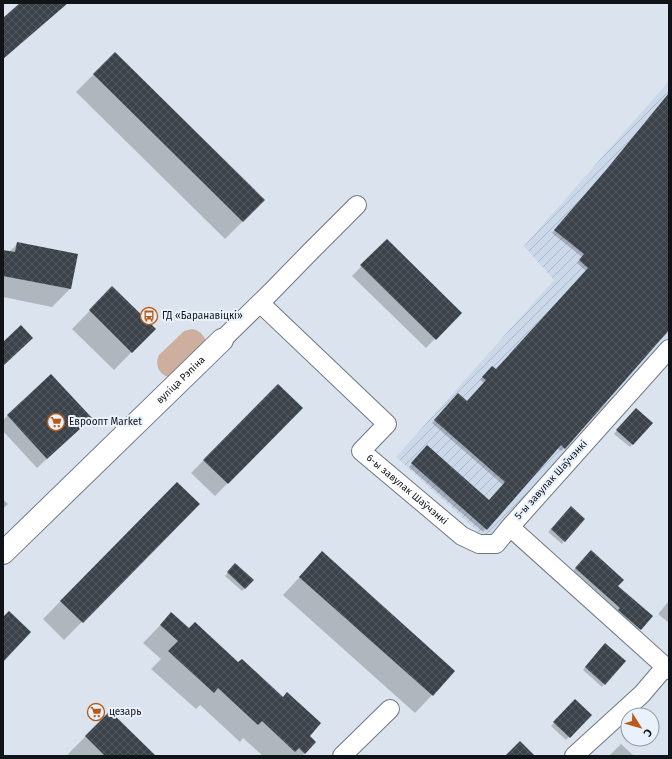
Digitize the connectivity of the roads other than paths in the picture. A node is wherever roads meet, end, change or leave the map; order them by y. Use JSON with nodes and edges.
{"nodes":[{"id":1,"x":357,"y":206,"type":"dead end"},
{"id":2,"x":260,"y":303,"type":"junction"},
{"id":3,"x":222,"y":340,"type":"joint"},
{"id":4,"x":669,"y":349,"type":"edge"},
{"id":5,"x":510,"y":527,"type":"junction"},
{"id":6,"x":3,"y":553,"type":"edge"},
{"id":7,"x":667,"y":669,"type":"edge"},
{"id":8,"x":390,"y":709,"type":"dead end"},
{"id":9,"x":342,"y":756,"type":"edge"},
{"id":10,"x":574,"y":756,"type":"edge"}],
"edges":[{"from":1,"to":2,"type":"street","name":"вуліца Рэпіна"},
{"from":2,"to":3,"type":"street","name":"вуліца Рэпіна"},
{"from":2,"to":5,"type":"street","name":"6-ы завулак Шаўчэнкі"},
{"from":3,"to":6,"type":"street","name":"вуліца Рэпіна"},
{"from":4,"to":5,"type":"street","name":"5-ы завулак Шаўчэнкі"},
{"from":5,"to":7,"type":"street","name":"5-ы завулак Шаўчэнкі"},
{"from":7,"to":10,"type":"street"},
{"from":8,"to":9,"type":"street"}]}
